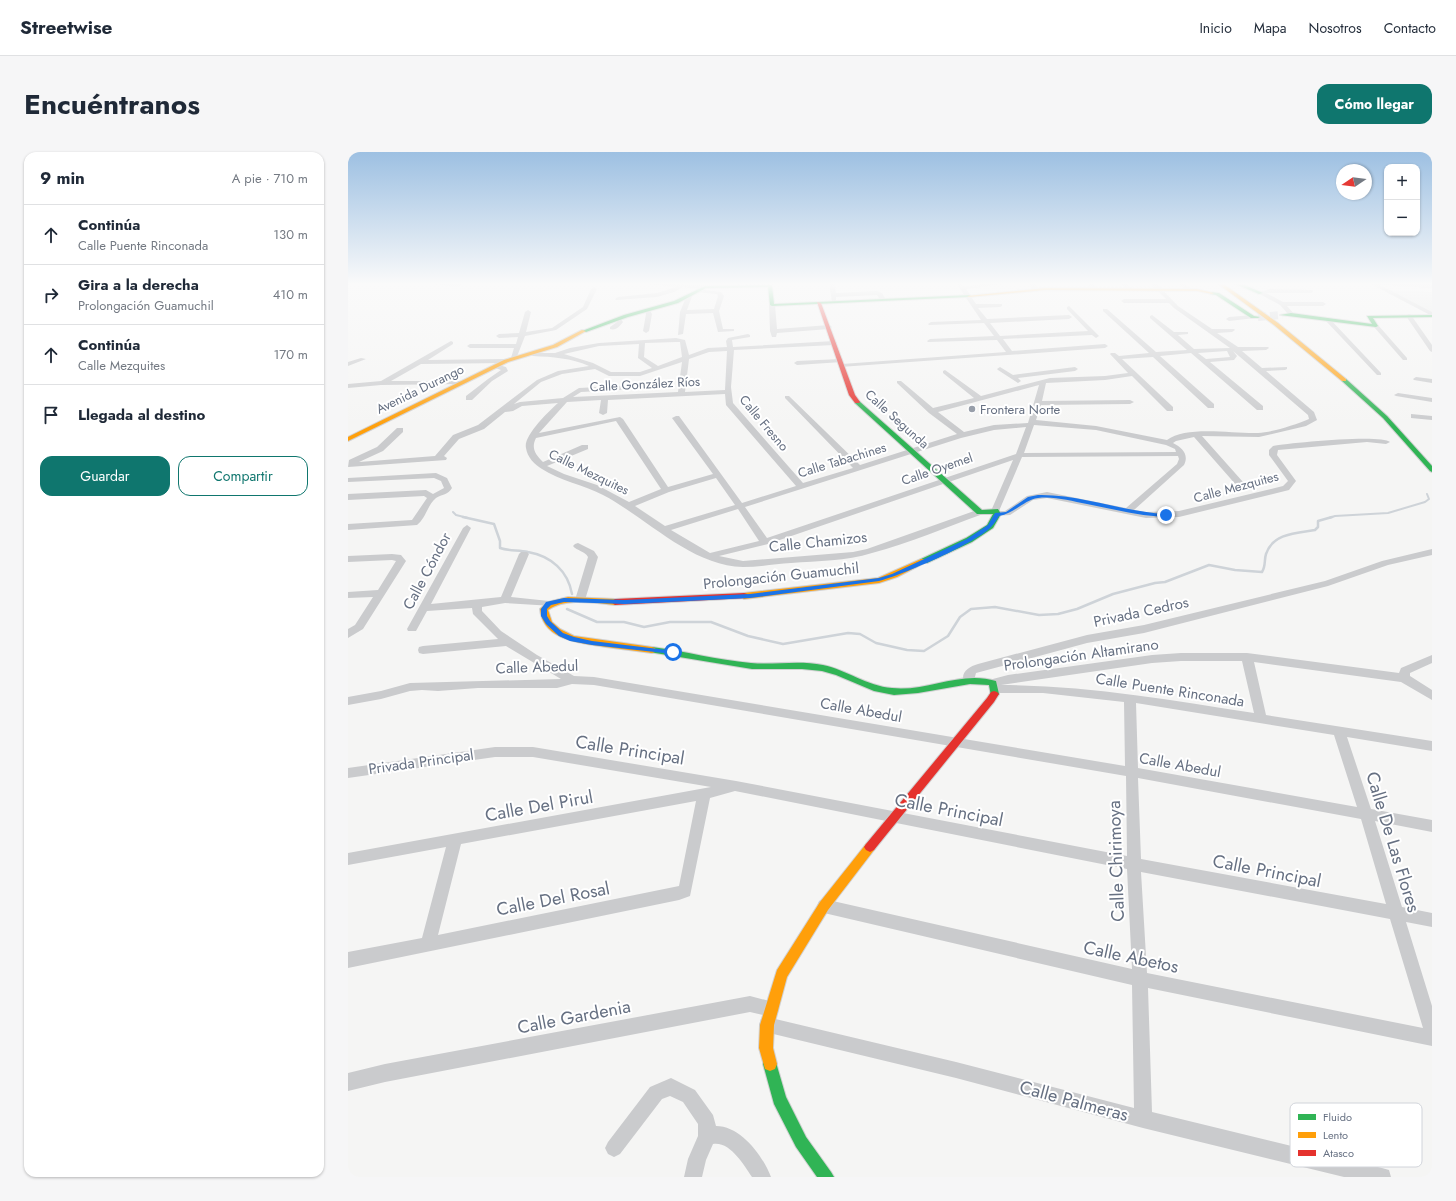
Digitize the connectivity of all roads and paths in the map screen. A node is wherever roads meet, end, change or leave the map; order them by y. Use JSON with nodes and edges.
{"nodes":[{"id":1,"x":523,"y":331,"type":"edge"},
{"id":2,"x":547,"y":331,"type":"edge"},
{"id":3,"x":584,"y":331,"type":"edge"},
{"id":4,"x":680,"y":331,"type":"edge"},
{"id":5,"x":773,"y":331,"type":"edge"},
{"id":6,"x":829,"y":331,"type":"edge"},
{"id":7,"x":993,"y":331,"type":"edge"},
{"id":8,"x":1091,"y":331,"type":"edge"},
{"id":9,"x":1129,"y":331,"type":"edge"},
{"id":10,"x":1168,"y":331,"type":"edge"},
{"id":11,"x":1212,"y":331,"type":"joint"},
{"id":12,"x":1215,"y":331,"type":"edge"},
{"id":13,"x":1282,"y":331,"type":"edge"},
{"id":14,"x":1292,"y":331,"type":"edge"},
{"id":15,"x":1338,"y":331,"type":"edge"},
{"id":16,"x":1380,"y":331,"type":"edge"},
{"id":17,"x":1419,"y":331,"type":"edge"},
{"id":18,"x":1093,"y":333,"type":"junction"},
{"id":19,"x":1186,"y":333,"type":"dead end"},
{"id":20,"x":680,"y":334,"type":"dead end"},
{"id":21,"x":1172,"y":334,"type":"junction"},
{"id":22,"x":522,"y":335,"type":"junction"},
{"id":23,"x":500,"y":336,"type":"dead end"},
{"id":24,"x":748,"y":336,"type":"dead end"},
{"id":25,"x":998,"y":338,"type":"junction"},
{"id":26,"x":930,"y":341,"type":"dead end"},
{"id":27,"x":642,"y":342,"type":"junction"},
{"id":28,"x":451,"y":343,"type":"dead end"},
{"id":29,"x":834,"y":343,"type":"junction"},
{"id":30,"x":784,"y":345,"type":"junction"},
{"id":31,"x":470,"y":346,"type":"dead end"},
{"id":32,"x":518,"y":346,"type":"junction"},
{"id":33,"x":774,"y":346,"type":"junction"},
{"id":34,"x":1105,"y":346,"type":"junction"},
{"id":35,"x":730,"y":348,"type":"junction"},
{"id":36,"x":1266,"y":348,"type":"dead end"},
{"id":37,"x":1232,"y":349,"type":"junction"},
{"id":38,"x":1432,"y":350,"type":"edge"},
{"id":39,"x":1192,"y":351,"type":"junction"},
{"id":40,"x":532,"y":354,"type":"junction"},
{"id":41,"x":784,"y":354,"type":"dead end"},
{"id":42,"x":1011,"y":354,"type":"junction"},
{"id":43,"x":1154,"y":354,"type":"junction"},
{"id":44,"x":556,"y":355,"type":"junction"},
{"id":45,"x":595,"y":357,"type":"junction"},
{"id":46,"x":686,"y":358,"type":"junction"},
{"id":47,"x":1116,"y":358,"type":"junction"},
{"id":48,"x":363,"y":359,"type":"dead end"},
{"id":49,"x":510,"y":359,"type":"junction"},
{"id":50,"x":1405,"y":359,"type":"dead end"},
{"id":51,"x":1203,"y":361,"type":"junction"},
{"id":52,"x":420,"y":362,"type":"junction"},
{"id":53,"x":797,"y":363,"type":"dead end"},
{"id":54,"x":841,"y":363,"type":"junction"},
{"id":55,"x":348,"y":364,"type":"edge"},
{"id":56,"x":495,"y":366,"type":"junction"},
{"id":57,"x":1285,"y":368,"type":"dead end"},
{"id":58,"x":657,"y":369,"type":"junction"},
{"id":59,"x":1000,"y":369,"type":"dead end"},
{"id":60,"x":1075,"y":369,"type":"dead end"},
{"id":61,"x":1259,"y":370,"type":"junction"},
{"id":62,"x":945,"y":372,"type":"dead end"},
{"id":63,"x":609,"y":374,"type":"junction"},
{"id":64,"x":640,"y":374,"type":"junction"},
{"id":65,"x":1133,"y":374,"type":"junction"},
{"id":66,"x":1379,"y":374,"type":"dead end"},
{"id":67,"x":1012,"y":377,"type":"junction"},
{"id":68,"x":1416,"y":379,"type":"dead end"},
{"id":69,"x":1432,"y":381,"type":"edge"},
{"id":70,"x":461,"y":382,"type":"junction"},
{"id":71,"x":899,"y":382,"type":"dead end"},
{"id":72,"x":1043,"y":382,"type":"junction"},
{"id":73,"x":381,"y":383,"type":"junction"},
{"id":74,"x":348,"y":386,"type":"edge"},
{"id":75,"x":1027,"y":386,"type":"junction"},
{"id":76,"x":637,"y":387,"type":"junction"},
{"id":77,"x":605,"y":389,"type":"junction"},
{"id":78,"x":727,"y":392,"type":"junction"},
{"id":79,"x":681,"y":394,"type":"junction"},
{"id":80,"x":1398,"y":395,"type":"dead end"},
{"id":81,"x":635,"y":396,"type":"junction"},
{"id":82,"x":787,"y":397,"type":"dead end"},
{"id":83,"x":978,"y":397,"type":"junction"},
{"id":84,"x":469,"y":398,"type":"dead end"},
{"id":85,"x":605,"y":398,"type":"junction"},
{"id":86,"x":564,"y":400,"type":"junction"},
{"id":87,"x":1432,"y":400,"type":"edge"},
{"id":88,"x":1038,"y":402,"type":"junction"},
{"id":89,"x":1130,"y":402,"type":"dead end"},
{"id":90,"x":1211,"y":406,"type":"dead end"},
{"id":91,"x":1260,"y":408,"type":"dead end"},
{"id":92,"x":502,"y":410,"type":"junction"},
{"id":93,"x":932,"y":410,"type":"junction"},
{"id":94,"x":1170,"y":410,"type":"dead end"},
{"id":95,"x":603,"y":413,"type":"dead end"},
{"id":96,"x":1414,"y":416,"type":"dead end"},
{"id":97,"x":676,"y":418,"type":"dead end"},
{"id":98,"x":1432,"y":418,"type":"edge"},
{"id":99,"x":1032,"y":424,"type":"junction"},
{"id":100,"x":1393,"y":426,"type":"junction"},
{"id":101,"x":400,"y":430,"type":"dead end"},
{"id":102,"x":962,"y":434,"type":"junction"},
{"id":103,"x":1196,"y":434,"type":"junction"},
{"id":104,"x":534,"y":436,"type":"junction"},
{"id":105,"x":348,"y":439,"type":"edge"},
{"id":106,"x":1168,"y":443,"type":"junction"},
{"id":107,"x":1394,"y":445,"type":"junction"},
{"id":108,"x":585,"y":447,"type":"dead end"},
{"id":109,"x":914,"y":451,"type":"junction"},
{"id":110,"x":1182,"y":454,"type":"junction"},
{"id":111,"x":1020,"y":455,"type":"junction"},
{"id":112,"x":411,"y":460,"type":"junction"},
{"id":113,"x":1429,"y":460,"type":"edge"},
{"id":114,"x":348,"y":464,"type":"edge"},
{"id":115,"x":542,"y":465,"type":"junction"},
{"id":116,"x":859,"y":468,"type":"junction"},
{"id":117,"x":1432,"y":470,"type":"edge"},
{"id":118,"x":718,"y":475,"type":"junction"},
{"id":119,"x":403,"y":476,"type":"junction"},
{"id":120,"x":348,"y":480,"type":"edge"},
{"id":121,"x":944,"y":480,"type":"junction"},
{"id":122,"x":1240,"y":484,"type":"dead end"},
{"id":123,"x":801,"y":486,"type":"junction"},
{"id":124,"x":666,"y":490,"type":"junction"},
{"id":125,"x":431,"y":496,"type":"junction"},
{"id":126,"x":348,"y":497,"type":"edge"},
{"id":127,"x":628,"y":506,"type":"junction"},
{"id":128,"x":740,"y":506,"type":"junction"},
{"id":129,"x":1128,"y":511,"type":"junction"},
{"id":130,"x":980,"y":512,"type":"junction"},
{"id":131,"x":996,"y":513,"type":"junction"},
{"id":132,"x":348,"y":527,"type":"edge"},
{"id":133,"x":467,"y":528,"type":"dead end"},
{"id":134,"x":662,"y":530,"type":"junction"},
{"id":135,"x":765,"y":542,"type":"junction"},
{"id":136,"x":578,"y":546,"type":"dead end"},
{"id":137,"x":1432,"y":552,"type":"edge"},
{"id":138,"x":524,"y":554,"type":"dead end"},
{"id":139,"x":709,"y":556,"type":"junction"},
{"id":140,"x":348,"y":559,"type":"edge"},
{"id":141,"x":733,"y":564,"type":"joint"},
{"id":142,"x":381,"y":593,"type":"junction"},
{"id":143,"x":348,"y":595,"type":"edge"},
{"id":144,"x":505,"y":600,"type":"junction"},
{"id":145,"x":580,"y":600,"type":"junction"},
{"id":146,"x":477,"y":604,"type":"junction"},
{"id":147,"x":549,"y":604,"type":"junction"},
{"id":148,"x":424,"y":608,"type":"junction"},
{"id":149,"x":412,"y":629,"type":"dead end"},
{"id":150,"x":350,"y":633,"type":"edge"},
{"id":151,"x":506,"y":642,"type":"junction"},
{"id":152,"x":423,"y":650,"type":"dead end"},
{"id":153,"x":1247,"y":658,"type":"junction"},
{"id":154,"x":1432,"y":659,"type":"edge"},
{"id":155,"x":1404,"y":678,"type":"junction"},
{"id":156,"x":572,"y":680,"type":"junction"},
{"id":157,"x":969,"y":681,"type":"junction"},
{"id":158,"x":994,"y":686,"type":"junction"},
{"id":159,"x":1432,"y":696,"type":"edge"},
{"id":160,"x":1130,"y":698,"type":"junction"},
{"id":161,"x":348,"y":701,"type":"edge"},
{"id":162,"x":1261,"y":720,"type":"junction"},
{"id":163,"x":1339,"y":732,"type":"junction"},
{"id":164,"x":956,"y":742,"type":"junction"},
{"id":165,"x":1432,"y":746,"type":"edge"},
{"id":166,"x":495,"y":752,"type":"joint"},
{"id":167,"x":1133,"y":772,"type":"junction"},
{"id":168,"x":348,"y":773,"type":"edge"},
{"id":169,"x":736,"y":786,"type":"junction"},
{"id":170,"x":704,"y":794,"type":"junction"},
{"id":171,"x":1366,"y":814,"type":"junction"},
{"id":172,"x":893,"y":817,"type":"junction"},
{"id":173,"x":1432,"y":826,"type":"edge"},
{"id":174,"x":455,"y":840,"type":"junction"},
{"id":175,"x":348,"y":859,"type":"edge"},
{"id":176,"x":1134,"y":864,"type":"junction"},
{"id":177,"x":824,"y":906,"type":"junction"},
{"id":178,"x":1395,"y":913,"type":"junction"},
{"id":179,"x":1432,"y":920,"type":"edge"},
{"id":180,"x":428,"y":943,"type":"junction"},
{"id":181,"x":348,"y":960,"type":"edge"},
{"id":182,"x":1140,"y":978,"type":"junction"},
{"id":183,"x":769,"y":1017,"type":"junction"},
{"id":184,"x":1432,"y":1032,"type":"edge"},
{"id":185,"x":1432,"y":1038,"type":"edge"},
{"id":186,"x":348,"y":1082,"type":"edge"},
{"id":187,"x":1143,"y":1120,"type":"junction"},
{"id":188,"x":707,"y":1137,"type":"junction"},
{"id":189,"x":614,"y":1148,"type":"dead end"},
{"id":190,"x":1290,"y":1155,"type":"edge"},
{"id":191,"x":1340,"y":1167,"type":"edge"},
{"id":192,"x":693,"y":1177,"type":"edge"},
{"id":193,"x":762,"y":1177,"type":"edge"},
{"id":194,"x":826,"y":1177,"type":"edge"},
{"id":195,"x":1382,"y":1177,"type":"edge"}],
"edges":[{"from":1,"to":22,"type":"street"},
{"from":2,"to":22,"type":"street"},
{"from":3,"to":40,"type":"main road","name":"Avenida Durango"},
{"from":4,"to":20,"type":"street"},
{"from":5,"to":33,"type":"street"},
{"from":6,"to":29,"type":"main road","name":"Calle Segunda"},
{"from":7,"to":25,"type":"street"},
{"from":8,"to":18,"type":"street"},
{"from":9,"to":43,"type":"street"},
{"from":10,"to":21,"type":"street"},
{"from":11,"to":12,"type":"street"},
{"from":11,"to":37,"type":"street"},
{"from":13,"to":100,"type":"main road"},
{"from":14,"to":113,"type":"main road"},
{"from":15,"to":66,"type":"street"},
{"from":16,"to":50,"type":"street"},
{"from":17,"to":38,"type":"street"},
{"from":18,"to":25,"type":"street"},
{"from":18,"to":34,"type":"street"},
{"from":19,"to":21,"type":"street"},
{"from":21,"to":39,"type":"street"},
{"from":22,"to":23,"type":"street"},
{"from":22,"to":32,"type":"street"},
{"from":24,"to":35,"type":"street"},
{"from":25,"to":26,"type":"street"},
{"from":25,"to":42,"type":"street"},
{"from":27,"to":45,"type":"street"},
{"from":27,"to":46,"type":"street"},
{"from":27,"to":58,"type":"street"},
{"from":28,"to":52,"type":"street"},
{"from":29,"to":30,"type":"street"},
{"from":29,"to":54,"type":"main road","name":"Calle Segunda"},
{"from":30,"to":33,"type":"street"},
{"from":30,"to":41,"type":"street"},
{"from":31,"to":32,"type":"street"},
{"from":32,"to":49,"type":"street"},
{"from":33,"to":35,"type":"street"},
{"from":34,"to":42,"type":"street"},
{"from":34,"to":47,"type":"street"},
{"from":35,"to":46,"type":"street"},
{"from":35,"to":78,"type":"street","name":"Calle Fresno"},
{"from":36,"to":37,"type":"street"},
{"from":37,"to":39,"type":"street"},
{"from":37,"to":51,"type":"street"},
{"from":37,"to":61,"type":"street"},
{"from":39,"to":43,"type":"street"},
{"from":39,"to":51,"type":"street"},
{"from":40,"to":44,"type":"street"},
{"from":40,"to":49,"type":"main road","name":"Avenida Durango"},
{"from":42,"to":54,"type":"street"},
{"from":43,"to":47,"type":"street"},
{"from":43,"to":90,"type":"street"},
{"from":44,"to":45,"type":"street"},
{"from":44,"to":45,"type":"street"},
{"from":45,"to":63,"type":"street"},
{"from":45,"to":92,"type":"street"},
{"from":46,"to":58,"type":"street"},
{"from":46,"to":79,"type":"street"},
{"from":47,"to":65,"type":"street"},
{"from":48,"to":55,"type":"street"},
{"from":49,"to":52,"type":"street"},
{"from":49,"to":56,"type":"main road","name":"Avenida Durango"},
{"from":51,"to":91,"type":"street"},
{"from":52,"to":73,"type":"street"},
{"from":53,"to":54,"type":"street"},
{"from":54,"to":109,"type":"main road","name":"Calle Segunda"},
{"from":56,"to":70,"type":"main road","name":"Avenida Durango"},
{"from":56,"to":84,"type":"street"},
{"from":57,"to":61,"type":"street"},
{"from":58,"to":64,"type":"street"},
{"from":59,"to":67,"type":"street"},
{"from":60,"to":67,"type":"street"},
{"from":61,"to":103,"type":"street"},
{"from":62,"to":83,"type":"street"},
{"from":63,"to":64,"type":"street"},
{"from":63,"to":77,"type":"street"},
{"from":64,"to":76,"type":"street"},
{"from":65,"to":72,"type":"street"},
{"from":65,"to":94,"type":"street"},
{"from":67,"to":75,"type":"street"},
{"from":68,"to":69,"type":"street"},
{"from":70,"to":73,"type":"street"},
{"from":70,"to":105,"type":"main road","name":"Avenida Durango"},
{"from":71,"to":93,"type":"street"},
{"from":72,"to":75,"type":"street"},
{"from":72,"to":88,"type":"street"},
{"from":73,"to":74,"type":"street"},
{"from":75,"to":83,"type":"street"},
{"from":76,"to":77,"type":"street"},
{"from":76,"to":81,"type":"street"},
{"from":77,"to":86,"type":"street","name":"Calle Mezquites"},
{"from":78,"to":79,"type":"street","name":"Calle González Ríos"},
{"from":78,"to":123,"type":"street","name":"Calle Fresno"},
{"from":79,"to":81,"type":"street","name":"Calle González Ríos"},
{"from":80,"to":87,"type":"street"},
{"from":81,"to":85,"type":"street","name":"Calle González Ríos"},
{"from":82,"to":116,"type":"street"},
{"from":83,"to":93,"type":"street"},
{"from":85,"to":86,"type":"street","name":"Calle González Ríos"},
{"from":85,"to":95,"type":"street"},
{"from":86,"to":92,"type":"street","name":"Calle González Ríos"},
{"from":86,"to":104,"type":"street","name":"Calle Mezquites"},
{"from":88,"to":89,"type":"street"},
{"from":88,"to":99,"type":"street"},
{"from":92,"to":112,"type":"street"},
{"from":93,"to":102,"type":"street"},
{"from":96,"to":98,"type":"street"},
{"from":97,"to":118,"type":"street"},
{"from":99,"to":102,"type":"street","name":"Calle Tabachines"},
{"from":99,"to":106,"type":"street","name":"Calle Tabachines"},
{"from":99,"to":111,"type":"street"},
{"from":100,"to":107,"type":"main road"},
{"from":100,"to":113,"type":"main road"},
{"from":101,"to":114,"type":"street"},
{"from":102,"to":109,"type":"street","name":"Calle Tabachines"},
{"from":103,"to":106,"type":"street"},
{"from":103,"to":122,"type":"street"},
{"from":104,"to":115,"type":"street","name":"Calle Mezquites"},
{"from":104,"to":124,"type":"street"},
{"from":106,"to":110,"type":"street"},
{"from":107,"to":113,"type":"main road"},
{"from":107,"to":129,"type":"street","name":"Calle Mezquites"},
{"from":108,"to":115,"type":"street"},
{"from":109,"to":116,"type":"street","name":"Calle Tabachines"},
{"from":109,"to":121,"type":"main road","name":"Calle Segunda"},
{"from":110,"to":111,"type":"street","name":"Calle Oyemel"},
{"from":110,"to":129,"type":"street"},
{"from":111,"to":121,"type":"street","name":"Calle Oyemel"},
{"from":111,"to":131,"type":"street"},
{"from":112,"to":114,"type":"street"},
{"from":112,"to":119,"type":"street"},
{"from":113,"to":117,"type":"main road"},
{"from":115,"to":127,"type":"street","name":"Calle Mezquites"},
{"from":116,"to":123,"type":"street","name":"Calle Tabachines"},
{"from":118,"to":124,"type":"street"},
{"from":118,"to":128,"type":"street"},
{"from":119,"to":120,"type":"street"},
{"from":119,"to":125,"type":"street"},
{"from":121,"to":130,"type":"main road","name":"Calle Segunda"},
{"from":121,"to":135,"type":"street","name":"Calle Oyemel"},
{"from":123,"to":128,"type":"street","name":"Calle Tabachines"},
{"from":124,"to":127,"type":"street"},
{"from":125,"to":126,"type":"street"},
{"from":125,"to":132,"type":"street"},
{"from":127,"to":134,"type":"street","name":"Calle Mezquites"},
{"from":128,"to":134,"type":"street","name":"Calle Tabachines"},
{"from":128,"to":135,"type":"street"},
{"from":129,"to":131,"type":"street","name":"Calle Mezquites"},
{"from":130,"to":131,"type":"main road","name":"Calle Chamizos"},
{"from":130,"to":141,"type":"street","name":"Calle Chamizos"},
{"from":131,"to":145,"type":"main road","name":"Prolongación Guamuchil"},
{"from":133,"to":148,"type":"street","name":"Calle Cóndor"},
{"from":134,"to":139,"type":"street","name":"Calle Mezquites"},
{"from":135,"to":139,"type":"street","name":"Calle Oyemel"},
{"from":136,"to":145,"type":"street"},
{"from":137,"to":157,"type":"street","name":"Privada Cedros"},
{"from":138,"to":144,"type":"street"},
{"from":139,"to":141,"type":"street","name":"Calle Mezquites"},
{"from":140,"to":142,"type":"street"},
{"from":142,"to":143,"type":"street"},
{"from":142,"to":150,"type":"street"},
{"from":144,"to":146,"type":"street"},
{"from":144,"to":147,"type":"street"},
{"from":145,"to":147,"type":"main road","name":"Prolongación Guamuchil"},
{"from":146,"to":148,"type":"street"},
{"from":146,"to":151,"type":"street"},
{"from":147,"to":157,"type":"main road","name":"Calle Puente Rinconada"},
{"from":148,"to":149,"type":"street","name":"Calle Cóndor"},
{"from":151,"to":152,"type":"street"},
{"from":151,"to":156,"type":"street"},
{"from":153,"to":155,"type":"street","name":"Prolongación Altamirano"},
{"from":153,"to":158,"type":"street","name":"Prolongación Altamirano"},
{"from":153,"to":162,"type":"street"},
{"from":154,"to":155,"type":"street"},
{"from":155,"to":159,"type":"street"},
{"from":156,"to":161,"type":"street","name":"Calle Abedul"},
{"from":156,"to":164,"type":"street","name":"Calle Abedul"},
{"from":157,"to":158,"type":"main road","name":"Calle Puente Rinconada"},
{"from":158,"to":160,"type":"street","name":"Calle Puente Rinconada"},
{"from":158,"to":164,"type":"main road","name":"Prolongación Altamirano"},
{"from":160,"to":162,"type":"street","name":"Calle Puente Rinconada"},
{"from":160,"to":167,"type":"street","name":"Calle Chirimoya"},
{"from":162,"to":163,"type":"street","name":"Calle Puente Rinconada"},
{"from":163,"to":165,"type":"street","name":"Calle Puente Rinconada"},
{"from":163,"to":171,"type":"street","name":"Calle De Las Flores"},
{"from":164,"to":167,"type":"street","name":"Calle Abedul"},
{"from":164,"to":172,"type":"main road","name":"Prolongación Altamirano"},
{"from":166,"to":168,"type":"street","name":"Privada Principal"},
{"from":166,"to":169,"type":"street","name":"Calle Principal"},
{"from":167,"to":171,"type":"street","name":"Calle Abedul"},
{"from":167,"to":176,"type":"street","name":"Calle Chirimoya"},
{"from":169,"to":170,"type":"street","name":"Calle Del Pirul"},
{"from":169,"to":172,"type":"street","name":"Calle Principal"},
{"from":170,"to":174,"type":"street","name":"Calle Del Pirul"},
{"from":170,"to":180,"type":"street","name":"Calle Del Rosal"},
{"from":171,"to":173,"type":"street","name":"Calle Abedul"},
{"from":171,"to":178,"type":"street","name":"Calle De Las Flores"},
{"from":172,"to":176,"type":"street","name":"Calle Principal"},
{"from":172,"to":177,"type":"main road","name":"Prolongación Altamirano"},
{"from":174,"to":175,"type":"street","name":"Calle Del Pirul"},
{"from":174,"to":180,"type":"street"},
{"from":176,"to":178,"type":"street","name":"Calle Principal"},
{"from":176,"to":182,"type":"street","name":"Calle Chirimoya"},
{"from":177,"to":182,"type":"street","name":"Calle Abetos"},
{"from":177,"to":183,"type":"main road","name":"Prolongación Altamirano"},
{"from":178,"to":179,"type":"street"},
{"from":178,"to":184,"type":"street","name":"Calle De Las Flores"},
{"from":180,"to":181,"type":"street","name":"Calle Del Rosal"},
{"from":182,"to":185,"type":"street","name":"Calle Abetos"},
{"from":182,"to":187,"type":"street","name":"Calle Chirimoya"},
{"from":183,"to":186,"type":"street","name":"Calle Gardenia"},
{"from":183,"to":187,"type":"street","name":"Calle Palmeras"},
{"from":183,"to":194,"type":"main road","name":"Prolongación Altamirano"},
{"from":187,"to":190,"type":"street","name":"Calle Palmeras"},
{"from":188,"to":189,"type":"street"},
{"from":188,"to":192,"type":"street"},
{"from":188,"to":193,"type":"street"},
{"from":191,"to":195,"type":"street","name":"Calle Palmeras"}]}
